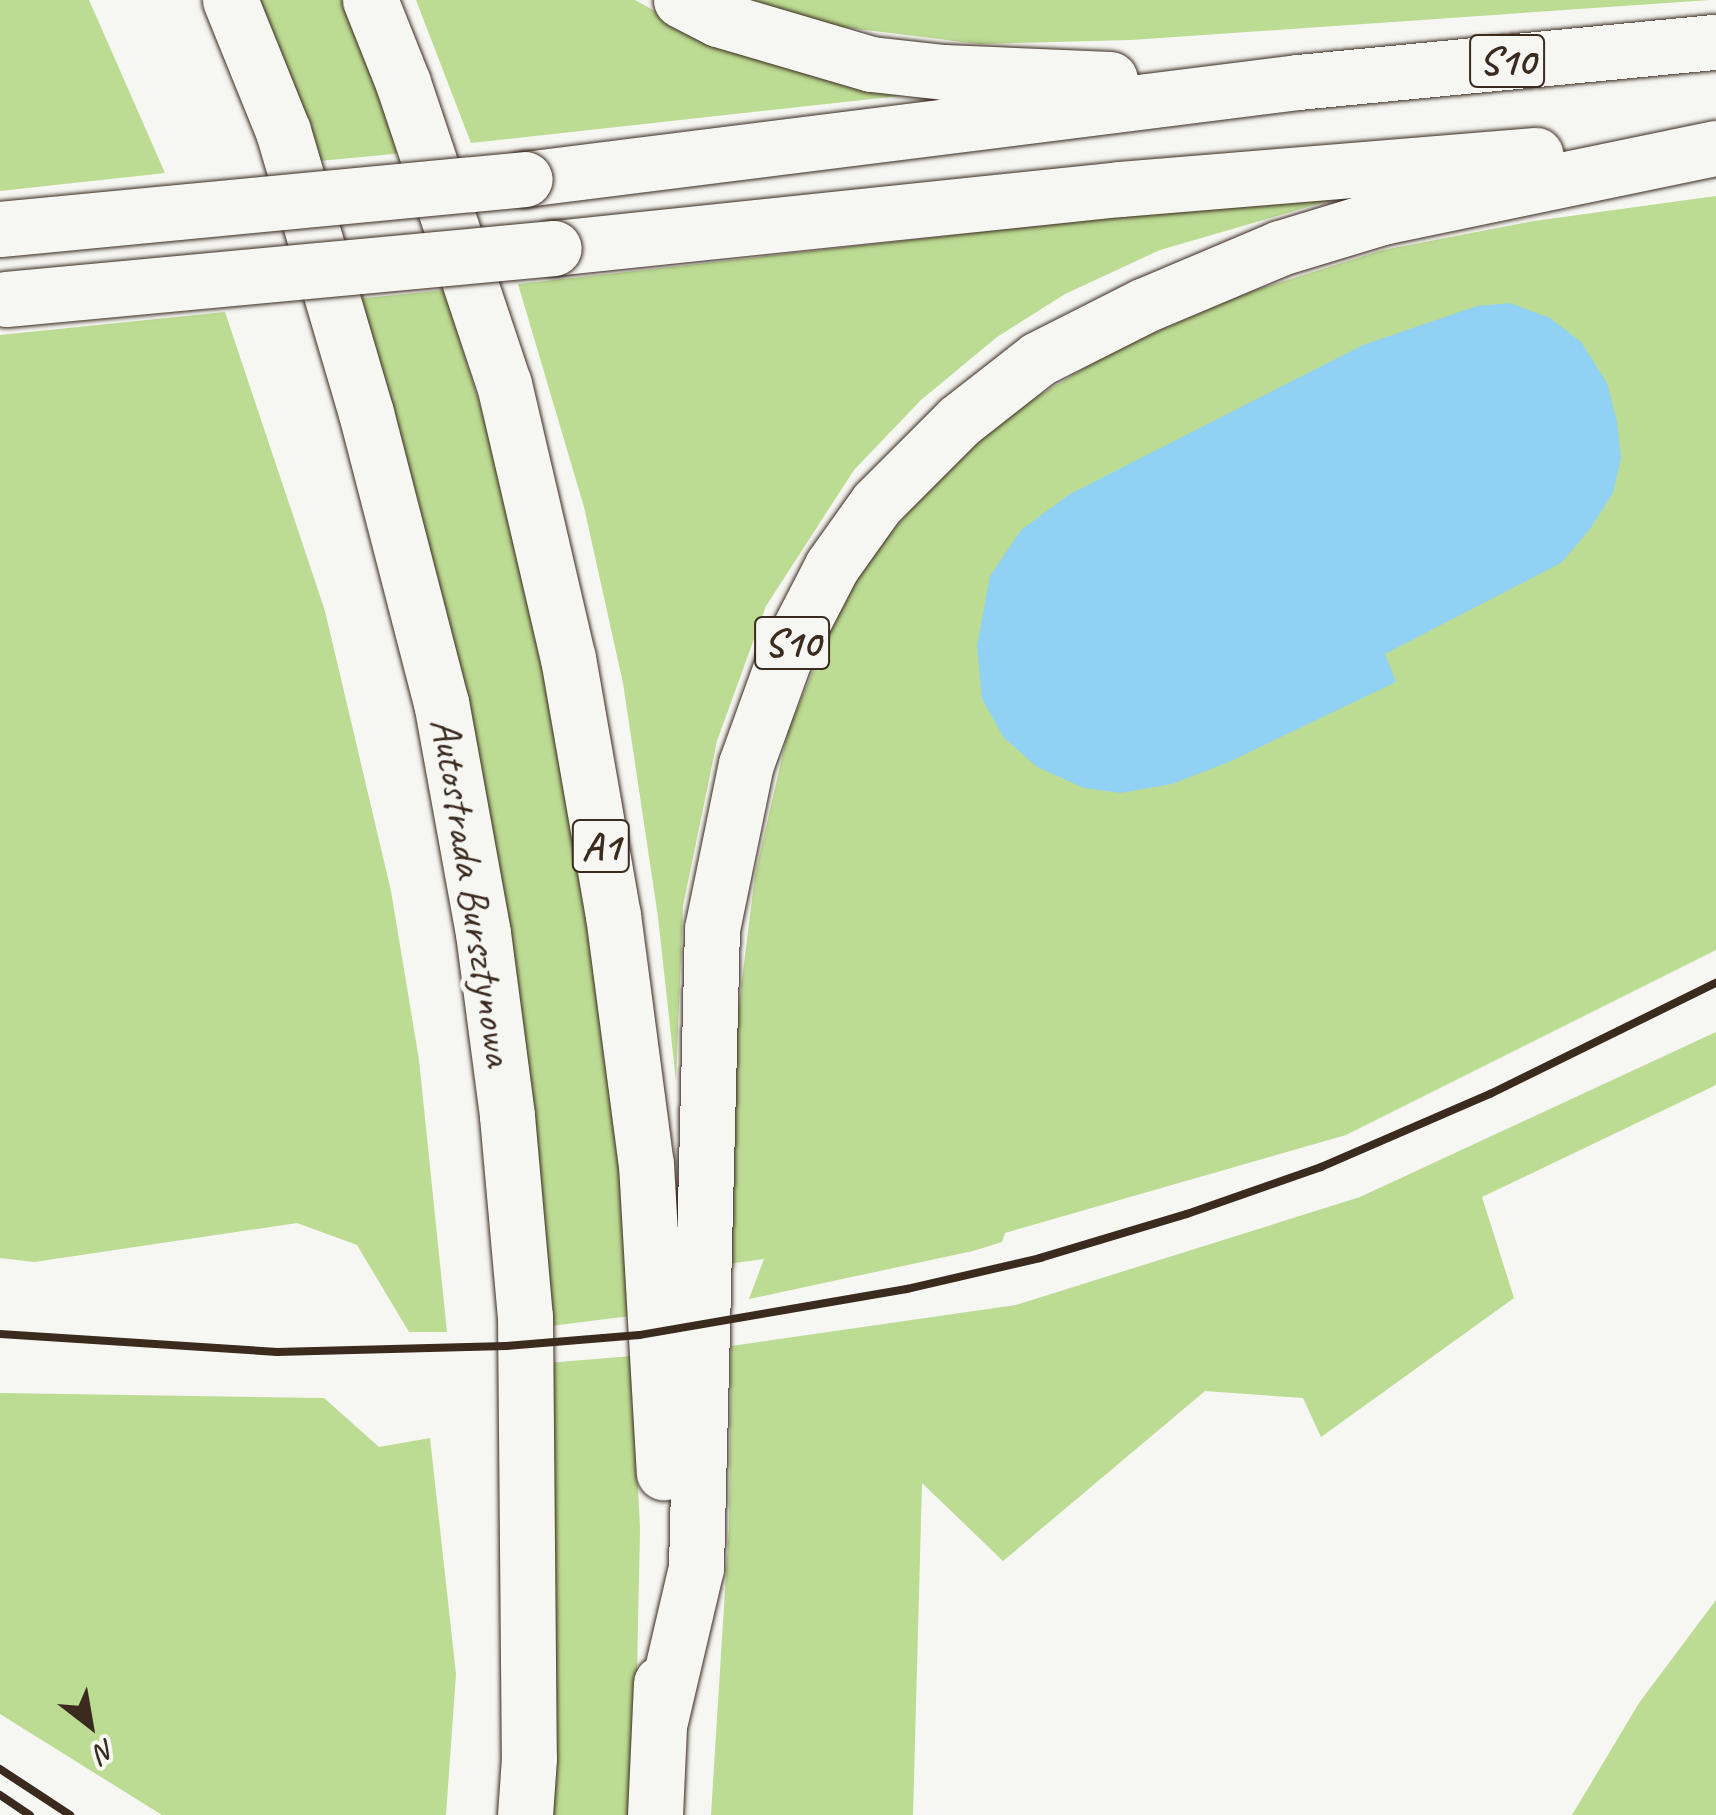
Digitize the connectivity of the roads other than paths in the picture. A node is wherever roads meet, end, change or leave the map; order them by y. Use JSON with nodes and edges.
{"nodes":[{"id":1,"x":230,"y":0,"type":"edge"},
{"id":2,"x":370,"y":0,"type":"edge"},
{"id":3,"x":681,"y":0,"type":"edge"},
{"id":4,"x":1716,"y":42,"type":"edge"},
{"id":5,"x":1298,"y":82,"type":"junction"},
{"id":6,"x":1716,"y":144,"type":"edge"},
{"id":7,"x":0,"y":230,"type":"edge"},
{"id":8,"x":3,"y":299,"type":"edge"},
{"id":9,"x":660,"y":1721,"type":"junction"},
{"id":10,"x":525,"y":1815,"type":"edge"},
{"id":11,"x":655,"y":1815,"type":"edge"}],
"edges":[{"from":1,"to":10,"type":"highway","name":"Autostrada Bursztynowa"},
{"from":2,"to":9,"type":"highway","number":"A1"},
{"from":3,"to":5,"type":"highway"},
{"from":4,"to":5,"type":"highway","number":"S10"},
{"from":5,"to":7,"type":"highway","number":"S10","bridge":true},
{"from":6,"to":8,"type":"highway","bridge":true},
{"from":6,"to":9,"type":"highway","number":"S10"},
{"from":9,"to":11,"type":"highway","number":"A1"}]}
